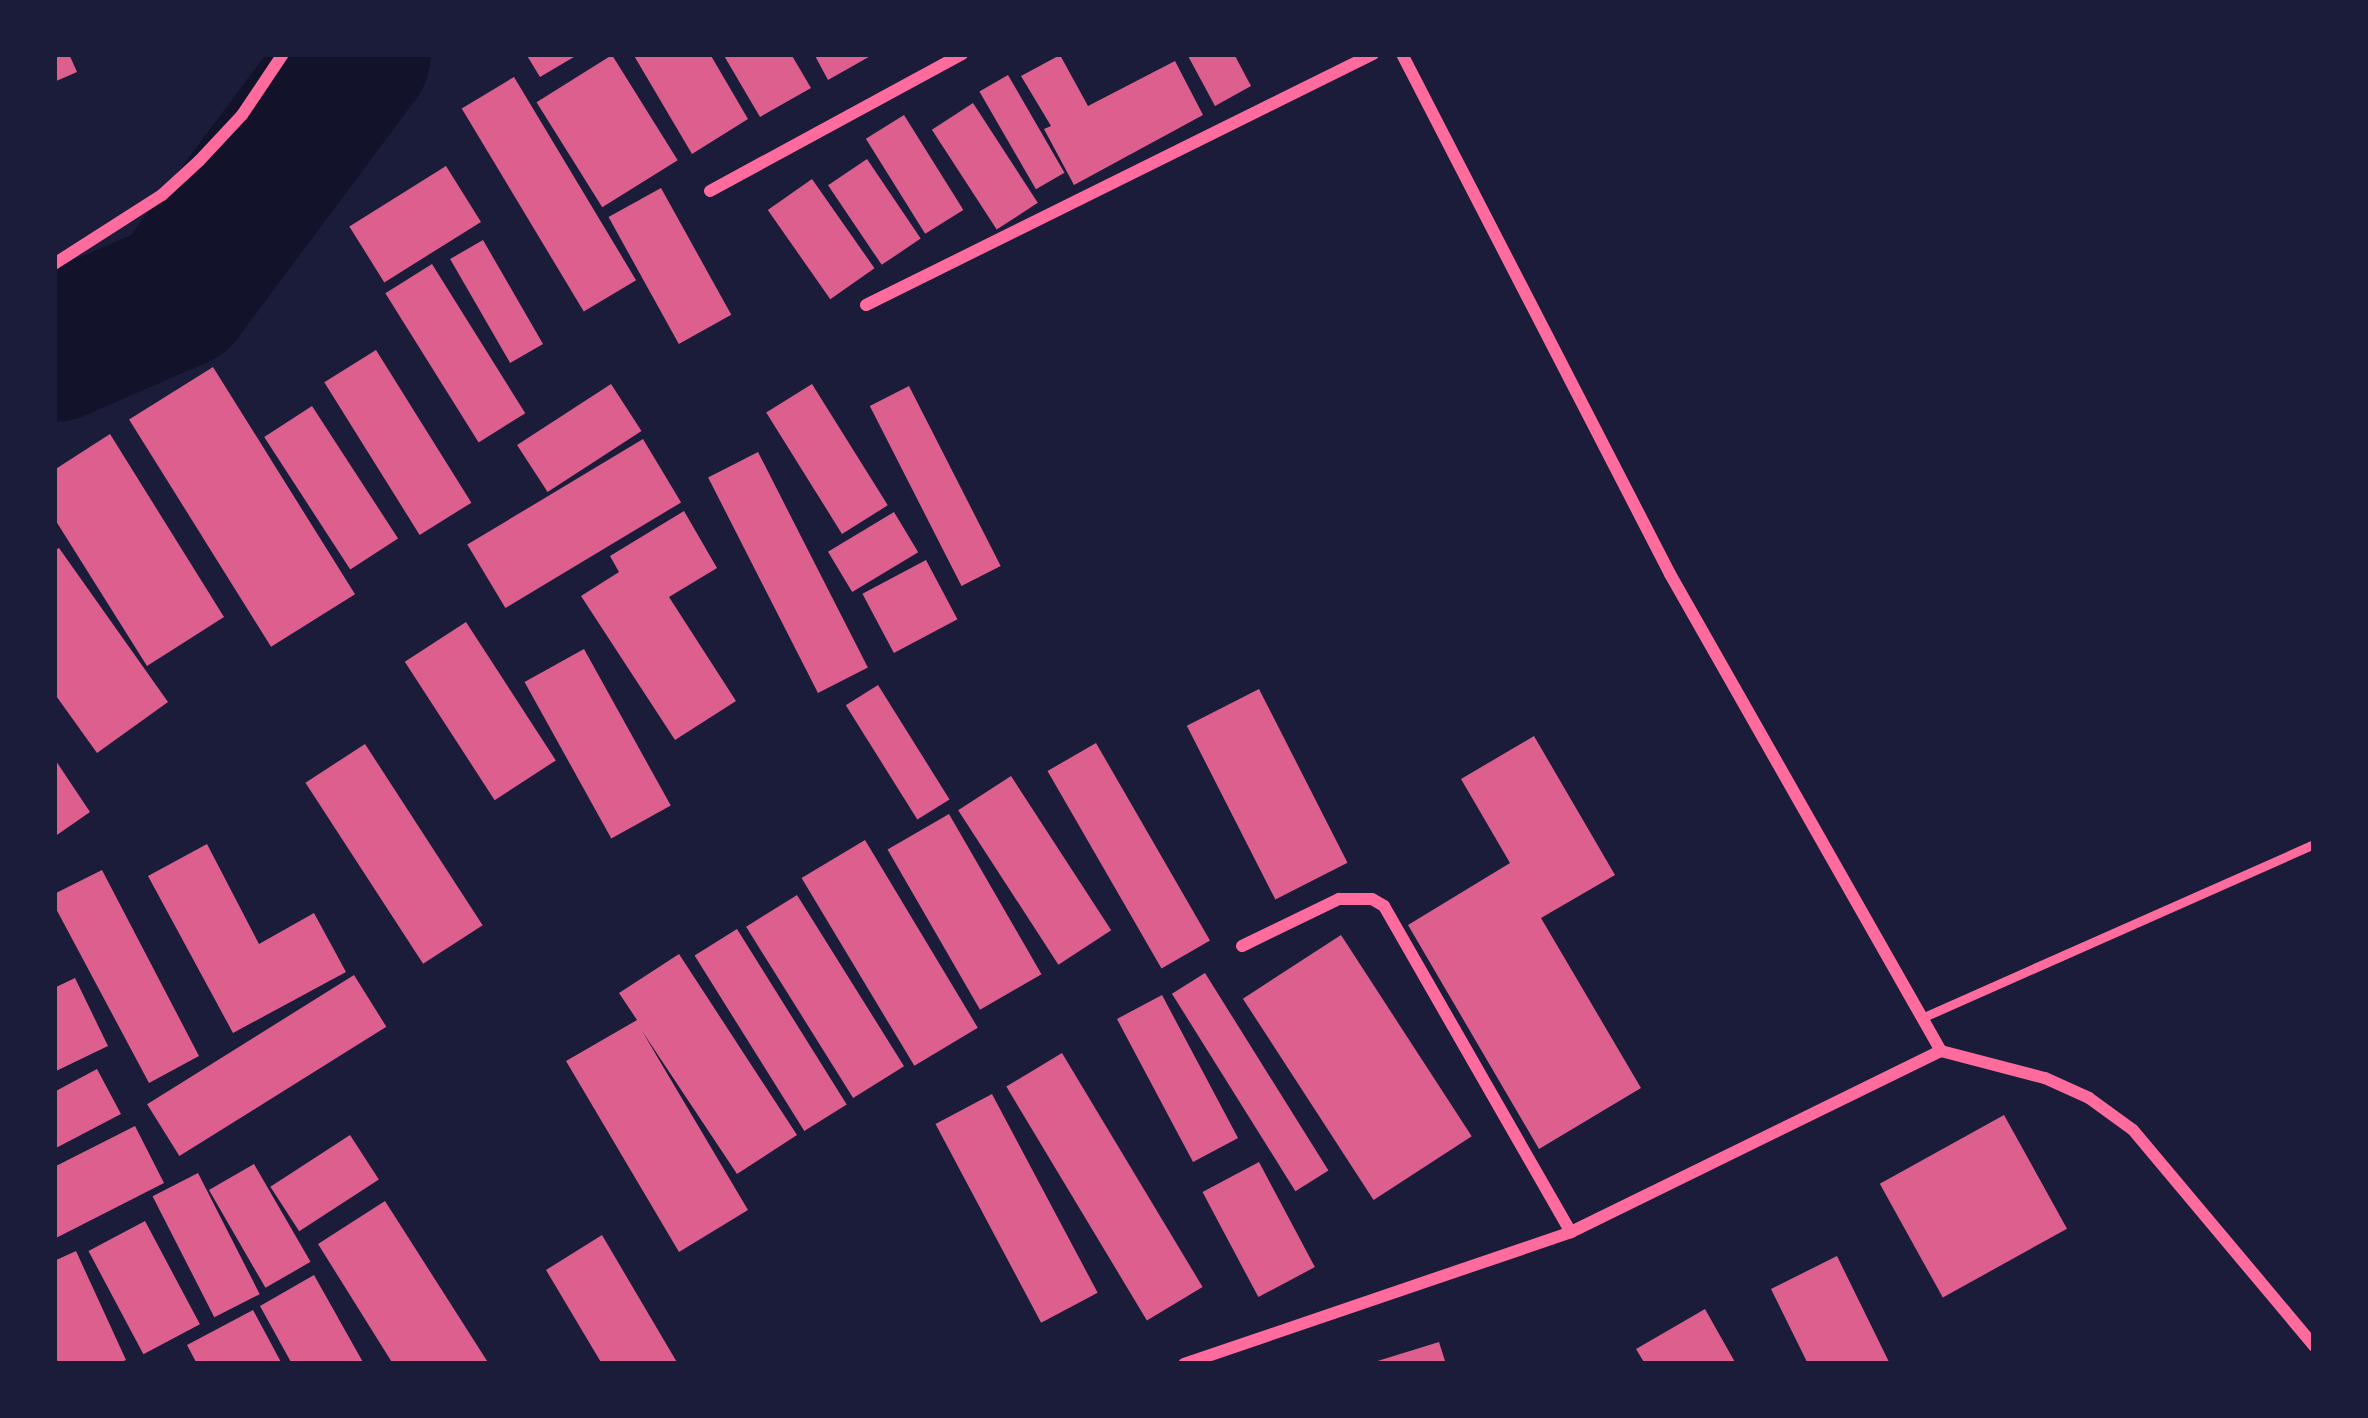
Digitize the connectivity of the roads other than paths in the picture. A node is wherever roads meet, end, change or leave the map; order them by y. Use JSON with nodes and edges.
{"nodes":[{"id":1,"x":283,"y":54,"type":"edge"},
{"id":2,"x":962,"y":54,"type":"edge"},
{"id":3,"x":1373,"y":54,"type":"edge"},
{"id":4,"x":1402,"y":54,"type":"edge"},
{"id":5,"x":710,"y":191,"type":"dead end"},
{"id":6,"x":54,"y":264,"type":"edge"},
{"id":7,"x":866,"y":305,"type":"dead end"},
{"id":8,"x":2314,"y":844,"type":"edge"},
{"id":9,"x":1242,"y":946,"type":"dead end"},
{"id":10,"x":1926,"y":1016,"type":"junction"},
{"id":11,"x":1941,"y":1052,"type":"junction"},
{"id":12,"x":1571,"y":1232,"type":"junction"},
{"id":13,"x":2314,"y":1346,"type":"edge"},
{"id":14,"x":1184,"y":1364,"type":"edge"}],
"edges":[{"from":1,"to":6,"type":"street"},
{"from":2,"to":5,"type":"street"},
{"from":3,"to":7,"type":"street"},
{"from":4,"to":10,"type":"street"},
{"from":8,"to":10,"type":"lane"},
{"from":9,"to":12,"type":"street"},
{"from":10,"to":11,"type":"street"},
{"from":11,"to":12,"type":"street"},
{"from":11,"to":13,"type":"street"},
{"from":12,"to":14,"type":"street"}]}
